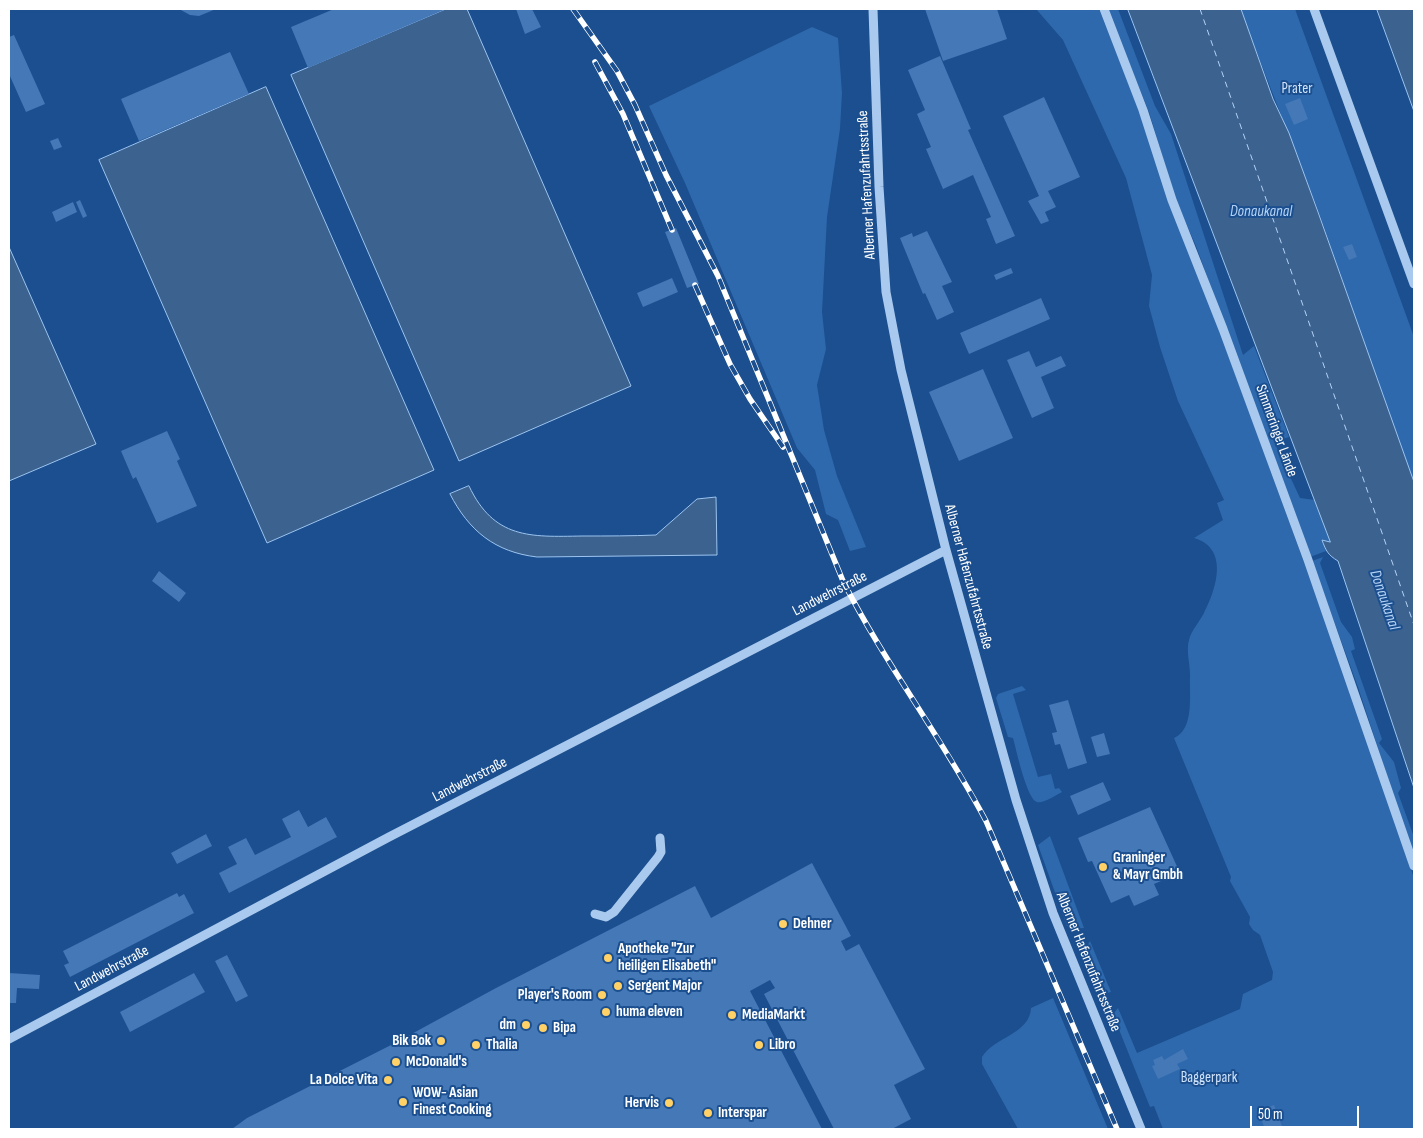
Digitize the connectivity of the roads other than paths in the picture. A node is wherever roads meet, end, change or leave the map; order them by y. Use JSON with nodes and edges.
{"nodes":[{"id":1,"x":873,"y":9,"type":"edge"},
{"id":2,"x":1104,"y":9,"type":"edge"},
{"id":3,"x":1314,"y":9,"type":"edge"},
{"id":4,"x":1414,"y":284,"type":"edge"},
{"id":5,"x":946,"y":550,"type":"junction"},
{"id":6,"x":660,"y":838,"type":"dead end"},
{"id":7,"x":1414,"y":866,"type":"edge"},
{"id":8,"x":595,"y":914,"type":"dead end"},
{"id":9,"x":9,"y":1038,"type":"edge"},
{"id":10,"x":1142,"y":1129,"type":"edge"}],
"edges":[{"from":1,"to":5,"type":"street","name":"Alberner Hafenzufahrtsstraße"},
{"from":2,"to":7,"type":"street","name":"Simmeringer Lände"},
{"from":3,"to":4,"type":"street"},
{"from":5,"to":9,"type":"street","name":"Landwehrstraße"},
{"from":5,"to":10,"type":"street","name":"Alberner Hafenzufahrtsstraße"},
{"from":6,"to":8,"type":"street"}]}
